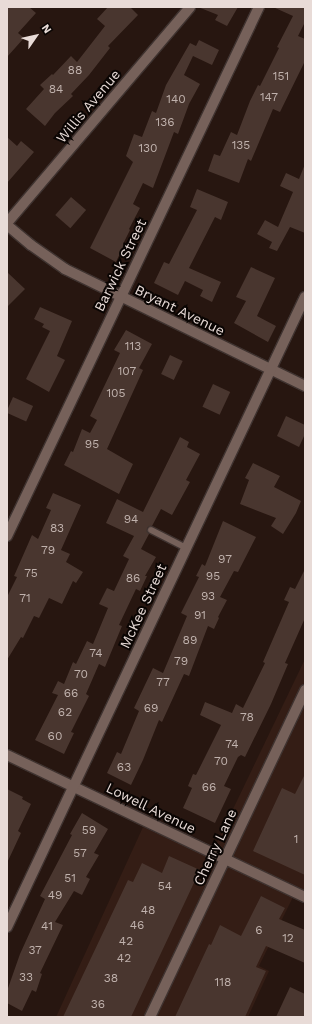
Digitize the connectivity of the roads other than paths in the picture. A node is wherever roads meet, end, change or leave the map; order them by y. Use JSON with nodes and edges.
{"nodes":[{"id":1,"x":190,"y":7,"type":"edge"},
{"id":2,"x":259,"y":7,"type":"edge"},
{"id":3,"x":7,"y":224,"type":"edge"},
{"id":4,"x":121,"y":297,"type":"junction"},
{"id":5,"x":305,"y":297,"type":"edge"},
{"id":6,"x":271,"y":370,"type":"junction"},
{"id":7,"x":305,"y":386,"type":"edge"},
{"id":8,"x":150,"y":530,"type":"dead end"},
{"id":9,"x":7,"y":536,"type":"edge"},
{"id":10,"x":186,"y":548,"type":"junction"},
{"id":11,"x":305,"y":690,"type":"edge"},
{"id":12,"x":7,"y":755,"type":"edge"},
{"id":13,"x":73,"y":786,"type":"junction"},
{"id":14,"x":225,"y":859,"type":"junction"},
{"id":15,"x":305,"y":897,"type":"edge"},
{"id":16,"x":7,"y":927,"type":"edge"},
{"id":17,"x":150,"y":1017,"type":"edge"}],
"edges":[{"from":1,"to":3,"type":"street","name":"Willis Avenue"},
{"from":2,"to":4,"type":"street","name":"Barwick Street"},
{"from":3,"to":4,"type":"street","name":"Bryant Avenue"},
{"from":4,"to":6,"type":"street","name":"Bryant Avenue"},
{"from":4,"to":9,"type":"street","name":"Barwick Street"},
{"from":5,"to":6,"type":"street","name":"McKee Street"},
{"from":6,"to":7,"type":"street","name":"Bryant Avenue"},
{"from":6,"to":10,"type":"street","name":"McKee Street"},
{"from":8,"to":10,"type":"lane"},
{"from":10,"to":13,"type":"street","name":"McKee Street"},
{"from":11,"to":14,"type":"street","name":"Cherry Lane"},
{"from":12,"to":13,"type":"street","name":"Lowell Avenue"},
{"from":13,"to":14,"type":"street","name":"Lowell Avenue"},
{"from":13,"to":16,"type":"street","name":"McKee Street"},
{"from":14,"to":15,"type":"street","name":"Lowell Avenue"},
{"from":14,"to":17,"type":"street","name":"Cherry Lane"}]}
